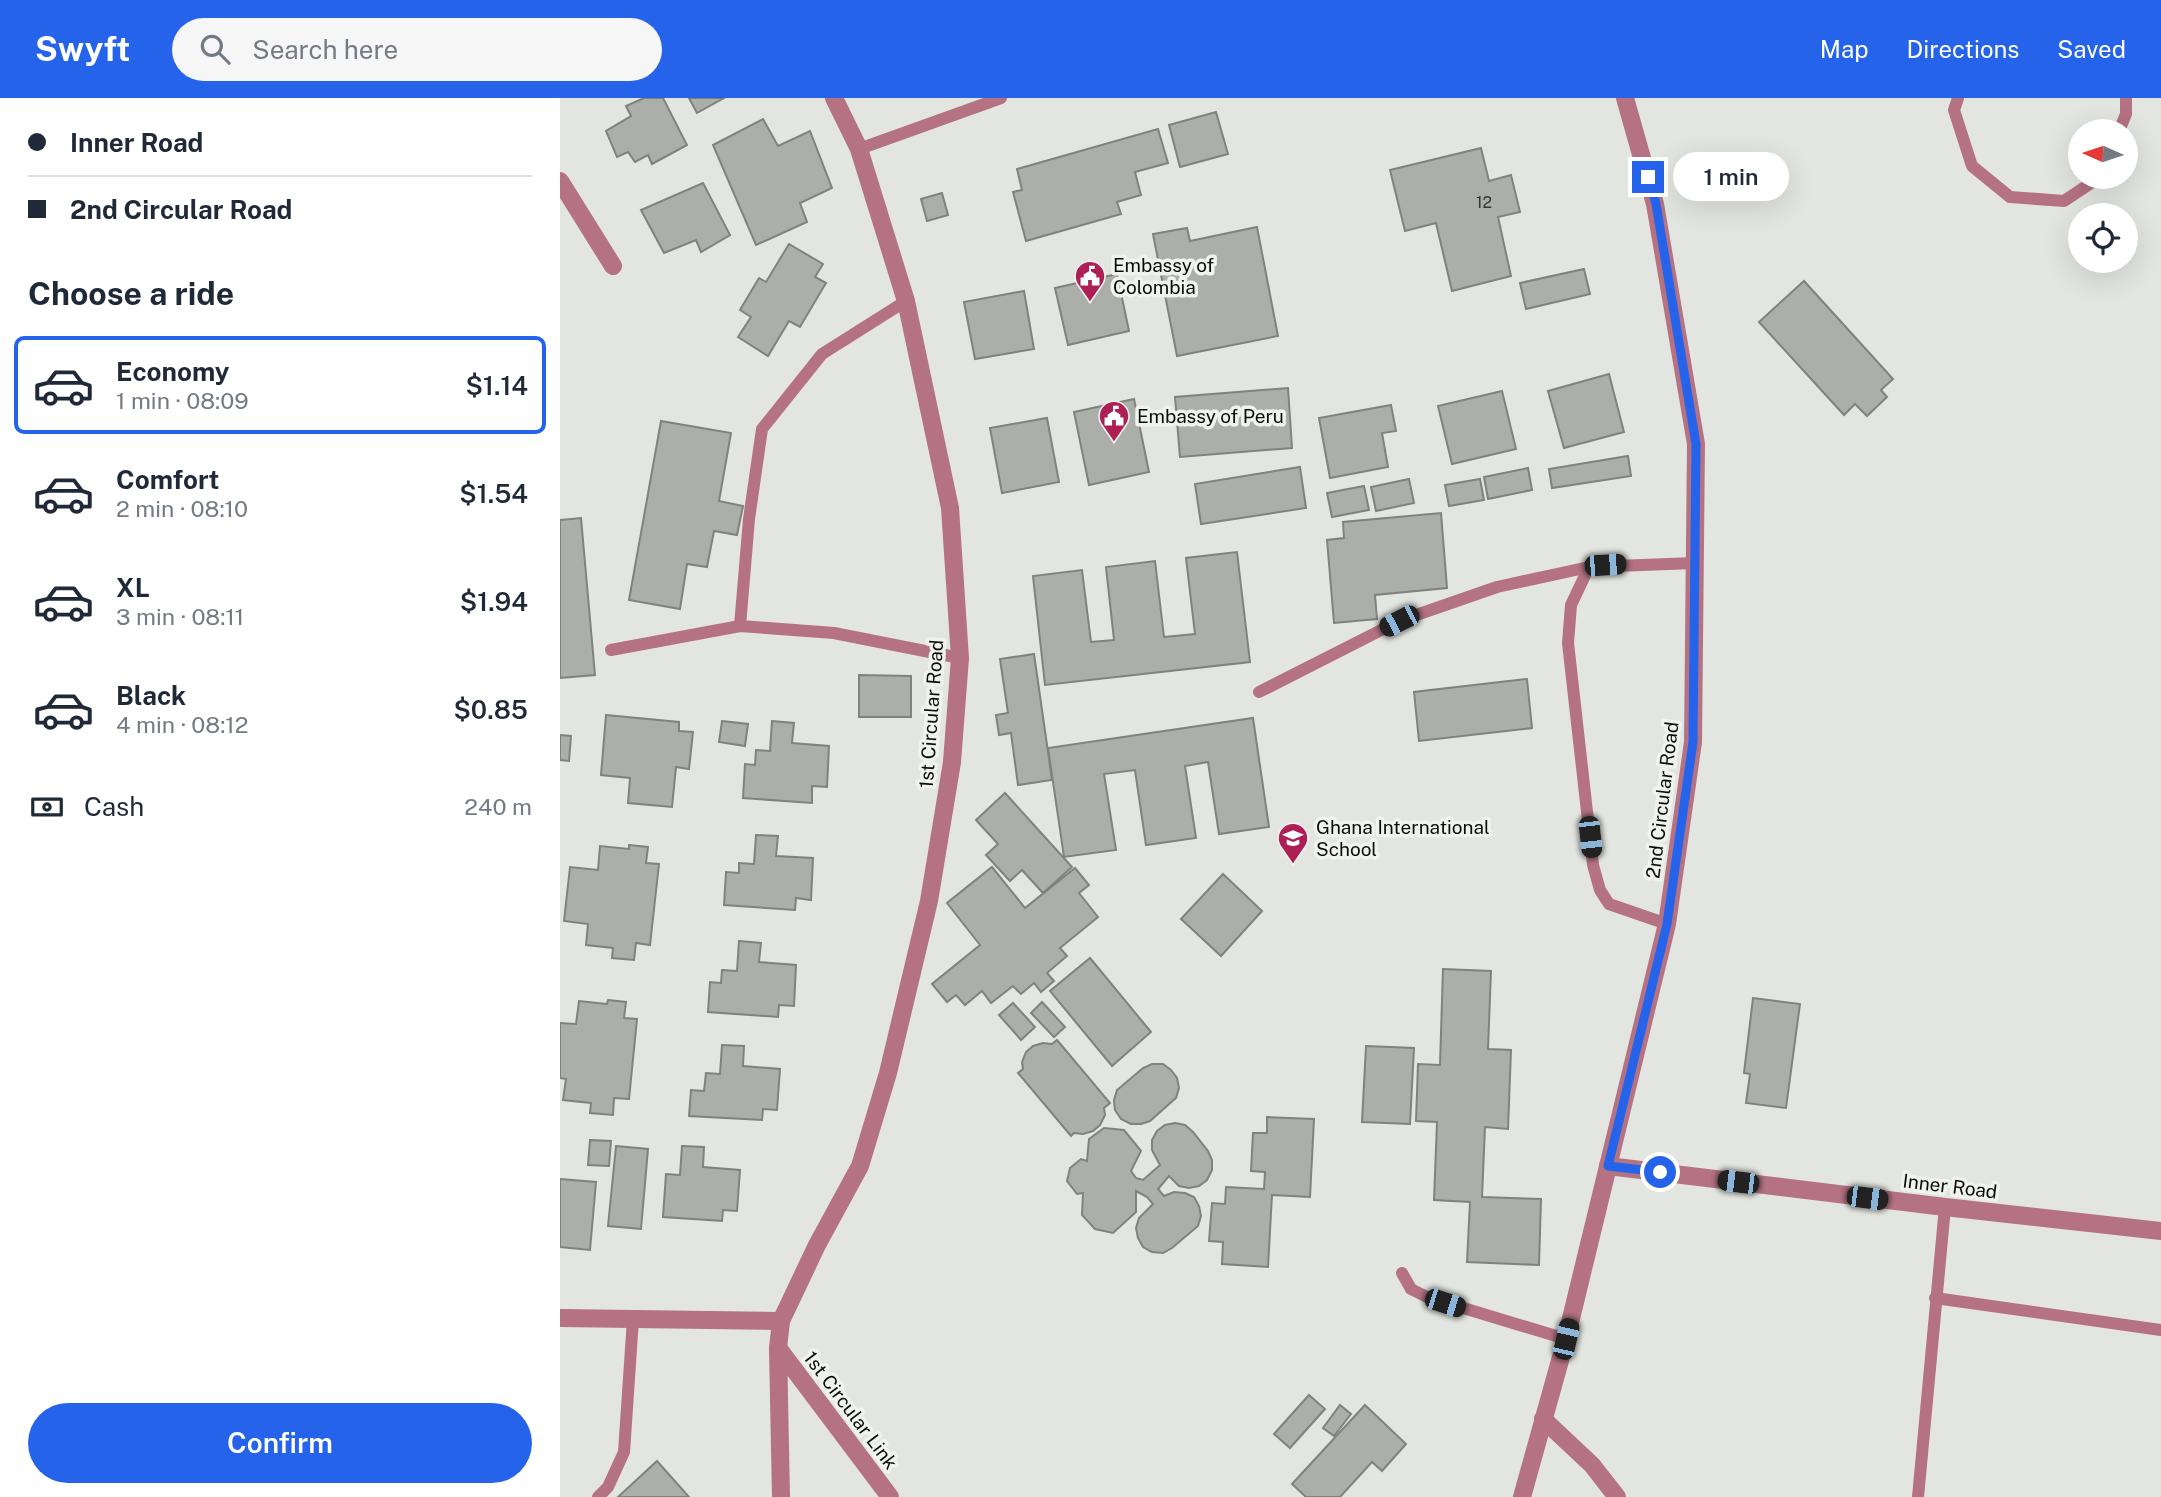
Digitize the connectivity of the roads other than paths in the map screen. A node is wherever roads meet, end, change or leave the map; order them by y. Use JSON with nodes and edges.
{"nodes":[{"id":1,"x":834,"y":98,"type":"edge"},
{"id":2,"x":1002,"y":98,"type":"edge"},
{"id":3,"x":1625,"y":98,"type":"edge"},
{"id":4,"x":1958,"y":98,"type":"edge"},
{"id":5,"x":2126,"y":98,"type":"edge"},
{"id":6,"x":2124,"y":119,"type":"edge"},
{"id":7,"x":859,"y":149,"type":"junction"},
{"id":8,"x":560,"y":181,"type":"edge"},
{"id":9,"x":2082,"y":189,"type":"edge"},
{"id":10,"x":613,"y":266,"type":"dead end"},
{"id":11,"x":906,"y":301,"type":"junction"},
{"id":12,"x":1695,"y":563,"type":"junction"},
{"id":13,"x":1589,"y":567,"type":"junction"},
{"id":14,"x":740,"y":626,"type":"junction"},
{"id":15,"x":611,"y":650,"type":"dead end"},
{"id":16,"x":960,"y":658,"type":"junction"},
{"id":17,"x":1259,"y":692,"type":"dead end"},
{"id":18,"x":1667,"y":924,"type":"junction"},
{"id":19,"x":1608,"y":1166,"type":"junction"},
{"id":20,"x":1945,"y":1207,"type":"junction"},
{"id":21,"x":2161,"y":1231,"type":"edge"},
{"id":22,"x":1402,"y":1273,"type":"dead end"},
{"id":23,"x":1935,"y":1298,"type":"junction"},
{"id":24,"x":560,"y":1318,"type":"edge"},
{"id":25,"x":633,"y":1319,"type":"junction"},
{"id":26,"x":781,"y":1321,"type":"junction"},
{"id":27,"x":2161,"y":1330,"type":"edge"},
{"id":28,"x":1566,"y":1339,"type":"junction"},
{"id":29,"x":778,"y":1348,"type":"junction"},
{"id":30,"x":1543,"y":1419,"type":"junction"},
{"id":31,"x":598,"y":1497,"type":"edge"},
{"id":32,"x":781,"y":1497,"type":"edge"},
{"id":33,"x":890,"y":1497,"type":"edge"},
{"id":34,"x":1522,"y":1497,"type":"edge"},
{"id":35,"x":1617,"y":1497,"type":"edge"},
{"id":36,"x":1918,"y":1497,"type":"edge"}],
"edges":[{"from":1,"to":7,"type":"street","name":"1st Circular Road"},
{"from":2,"to":7,"type":"lane"},
{"from":3,"to":12,"type":"street","name":"2nd Circular Road"},
{"from":4,"to":9,"type":"lane"},
{"from":5,"to":6,"type":"lane"},
{"from":7,"to":11,"type":"street","name":"1st Circular Road"},
{"from":8,"to":10,"type":"street"},
{"from":11,"to":14,"type":"lane"},
{"from":11,"to":16,"type":"street","name":"1st Circular Road"},
{"from":12,"to":13,"type":"lane"},
{"from":12,"to":18,"type":"street","name":"2nd Circular Road"},
{"from":13,"to":17,"type":"lane"},
{"from":13,"to":18,"type":"lane"},
{"from":14,"to":15,"type":"lane"},
{"from":14,"to":16,"type":"lane"},
{"from":16,"to":26,"type":"street","name":"1st Circular Road"},
{"from":18,"to":19,"type":"street","name":"2nd Circular Road"},
{"from":19,"to":20,"type":"street","name":"Inner Road"},
{"from":19,"to":28,"type":"street","name":"2nd Circular Road"},
{"from":20,"to":21,"type":"street","name":"Inner Road"},
{"from":20,"to":23,"type":"lane"},
{"from":22,"to":28,"type":"lane"},
{"from":23,"to":27,"type":"lane"},
{"from":23,"to":36,"type":"lane"},
{"from":24,"to":25,"type":"street"},
{"from":25,"to":26,"type":"street"},
{"from":25,"to":31,"type":"lane"},
{"from":26,"to":29,"type":"street","name":"1st Circular Road"},
{"from":28,"to":30,"type":"street","name":"2nd Circular Road"},
{"from":29,"to":32,"type":"street","name":"1st Circular Road"},
{"from":29,"to":33,"type":"street","name":"1st Circular Link"},
{"from":30,"to":34,"type":"street","name":"2nd Circular Road"},
{"from":30,"to":35,"type":"street"}]}
